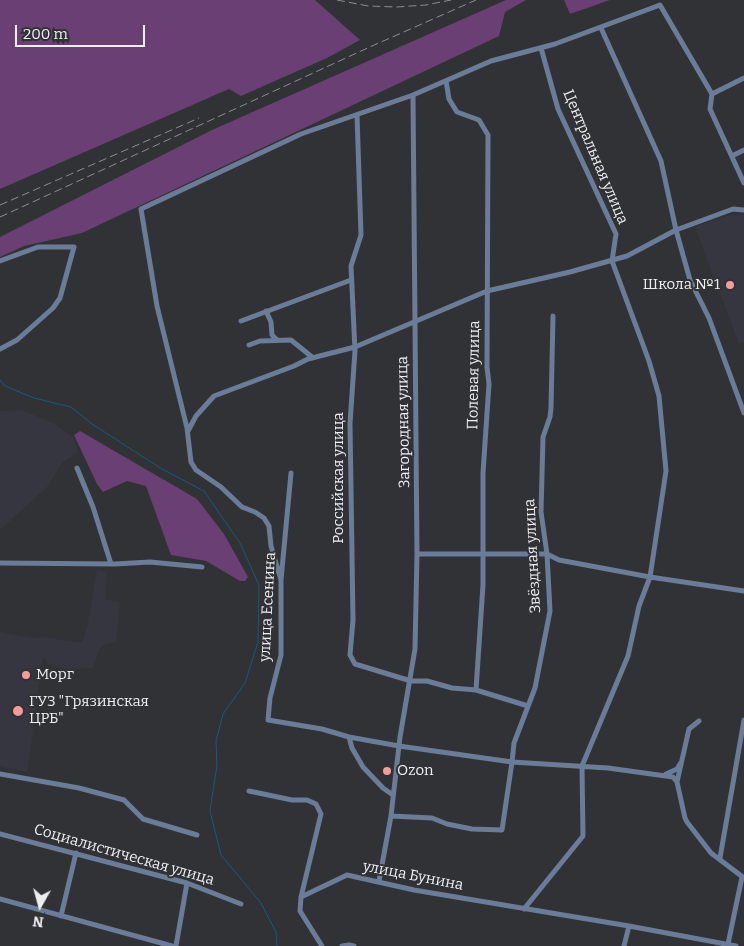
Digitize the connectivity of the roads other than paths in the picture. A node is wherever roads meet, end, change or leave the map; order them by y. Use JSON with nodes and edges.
{"nodes":[{"id":1,"x":601,"y":28,"type":"junction"},
{"id":2,"x":541,"y":48,"type":"junction"},
{"id":3,"x":744,"y":78,"type":"edge"},
{"id":4,"x":446,"y":80,"type":"junction"},
{"id":5,"x":712,"y":94,"type":"junction"},
{"id":6,"x":413,"y":95,"type":"junction"},
{"id":7,"x":357,"y":114,"type":"junction"},
{"id":8,"x":744,"y":150,"type":"edge"},
{"id":9,"x":732,"y":156,"type":"junction"},
{"id":10,"x":744,"y":183,"type":"edge"},
{"id":11,"x":744,"y":210,"type":"edge"},
{"id":12,"x":676,"y":230,"type":"junction"},
{"id":13,"x":0,"y":261,"type":"edge"},
{"id":14,"x":612,"y":261,"type":"junction"},
{"id":15,"x":351,"y":280,"type":"junction"},
{"id":16,"x":487,"y":291,"type":"junction"},
{"id":17,"x":266,"y":311,"type":"junction"},
{"id":18,"x":553,"y":316,"type":"dead end"},
{"id":19,"x":241,"y":321,"type":"dead end"},
{"id":20,"x":415,"y":321,"type":"junction"},
{"id":21,"x":277,"y":340,"type":"junction"},
{"id":22,"x":249,"y":345,"type":"dead end"},
{"id":23,"x":354,"y":347,"type":"junction"},
{"id":24,"x":0,"y":349,"type":"edge"},
{"id":25,"x":312,"y":358,"type":"junction"},
{"id":26,"x":744,"y":413,"type":"edge"},
{"id":27,"x":187,"y":431,"type":"junction"},
{"id":28,"x":77,"y":468,"type":"dead end"},
{"id":29,"x":291,"y":473,"type":"dead end"},
{"id":30,"x":418,"y":554,"type":"junction"},
{"id":31,"x":547,"y":554,"type":"junction"},
{"id":32,"x":482,"y":555,"type":"junction"},
{"id":33,"x":0,"y":563,"type":"edge"},
{"id":34,"x":111,"y":564,"type":"junction"},
{"id":35,"x":202,"y":567,"type":"dead end"},
{"id":36,"x":650,"y":577,"type":"junction"},
{"id":37,"x":281,"y":580,"type":"junction"},
{"id":38,"x":744,"y":591,"type":"edge"},
{"id":39,"x":411,"y":681,"type":"junction"},
{"id":40,"x":476,"y":690,"type":"junction"},
{"id":41,"x":528,"y":706,"type":"junction"},
{"id":42,"x":699,"y":720,"type":"dead end"},
{"id":43,"x":744,"y":720,"type":"edge"},
{"id":44,"x":349,"y":737,"type":"junction"},
{"id":45,"x":399,"y":746,"type":"junction"},
{"id":46,"x":512,"y":762,"type":"junction"},
{"id":47,"x":682,"y":762,"type":"junction"},
{"id":48,"x":582,"y":766,"type":"junction"},
{"id":49,"x":0,"y":774,"type":"edge"},
{"id":50,"x":666,"y":774,"type":"junction"},
{"id":51,"x":678,"y":782,"type":"junction"},
{"id":52,"x":249,"y":790,"type":"dead end"},
{"id":53,"x":392,"y":796,"type":"junction"},
{"id":54,"x":390,"y":816,"type":"junction"},
{"id":55,"x":0,"y":834,"type":"edge"},
{"id":56,"x":197,"y":835,"type":"dead end"},
{"id":57,"x":76,"y":853,"type":"junction"},
{"id":58,"x":720,"y":858,"type":"junction"},
{"id":59,"x":743,"y":878,"type":"edge"},
{"id":60,"x":379,"y":881,"type":"junction"},
{"id":61,"x":187,"y":883,"type":"junction"},
{"id":62,"x":301,"y":897,"type":"junction"},
{"id":63,"x":0,"y":899,"type":"edge"},
{"id":64,"x":241,"y":904,"type":"dead end"},
{"id":65,"x":524,"y":909,"type":"junction"},
{"id":66,"x":61,"y":916,"type":"junction"},
{"id":67,"x":628,"y":926,"type":"junction"},
{"id":68,"x":728,"y":944,"type":"junction"},
{"id":69,"x":174,"y":946,"type":"edge"},
{"id":70,"x":322,"y":946,"type":"edge"},
{"id":71,"x":342,"y":946,"type":"edge"},
{"id":72,"x":354,"y":946,"type":"edge"},
{"id":73,"x":624,"y":946,"type":"edge"},
{"id":74,"x":736,"y":946,"type":"edge"}],
"edges":[{"from":1,"to":2,"type":"street"},
{"from":1,"to":5,"type":"street"},
{"from":1,"to":12,"type":"street"},
{"from":2,"to":4,"type":"street"},
{"from":2,"to":14,"type":"street","name":"Центральная улица"},
{"from":3,"to":5,"type":"street"},
{"from":4,"to":6,"type":"street"},
{"from":4,"to":16,"type":"street","name":"Полевая улица"},
{"from":5,"to":9,"type":"street"},
{"from":6,"to":7,"type":"street"},
{"from":6,"to":20,"type":"street","name":"Загородная улица"},
{"from":7,"to":15,"type":"street","name":"Российская улица"},
{"from":7,"to":27,"type":"street"},
{"from":8,"to":9,"type":"street"},
{"from":9,"to":10,"type":"street"},
{"from":11,"to":12,"type":"street"},
{"from":12,"to":14,"type":"street"},
{"from":12,"to":26,"type":"street"},
{"from":13,"to":24,"type":"street"},
{"from":14,"to":16,"type":"street"},
{"from":14,"to":36,"type":"street","name":"Центральная улица"},
{"from":15,"to":17,"type":"street"},
{"from":15,"to":23,"type":"street","name":"Российская улица"},
{"from":16,"to":20,"type":"street"},
{"from":16,"to":32,"type":"street","name":"Полевая улица"},
{"from":17,"to":19,"type":"street"},
{"from":17,"to":21,"type":"street"},
{"from":18,"to":31,"type":"street","name":"Звёздная улица"},
{"from":20,"to":23,"type":"street"},
{"from":20,"to":30,"type":"street","name":"Загородная улица"},
{"from":21,"to":22,"type":"street"},
{"from":21,"to":25,"type":"street"},
{"from":23,"to":25,"type":"street"},
{"from":23,"to":39,"type":"street","name":"Российская улица"},
{"from":25,"to":27,"type":"street"},
{"from":27,"to":37,"type":"street"},
{"from":28,"to":34,"type":"street"},
{"from":29,"to":37,"type":"street","name":"улица Есенина"},
{"from":30,"to":32,"type":"street"},
{"from":30,"to":39,"type":"street","name":"Загородная улица"},
{"from":31,"to":32,"type":"street"},
{"from":31,"to":36,"type":"street"},
{"from":31,"to":41,"type":"street","name":"Звёздная улица"},
{"from":32,"to":40,"type":"street","name":"Полевая улица"},
{"from":33,"to":34,"type":"street"},
{"from":34,"to":35,"type":"street"},
{"from":36,"to":38,"type":"street"},
{"from":36,"to":48,"type":"street","name":"Центральная улица"},
{"from":37,"to":44,"type":"street","name":"улица Есенина"},
{"from":39,"to":40,"type":"street","name":"Российская улица"},
{"from":39,"to":45,"type":"street","name":"Загородная улица"},
{"from":40,"to":41,"type":"street","name":"Российская улица"},
{"from":41,"to":46,"type":"street","name":"Звёздная улица"},
{"from":42,"to":47,"type":"street"},
{"from":43,"to":58,"type":"street"},
{"from":44,"to":45,"type":"street","name":"улица Есенина"},
{"from":44,"to":53,"type":"street"},
{"from":45,"to":46,"type":"street","name":"улица Есенина"},
{"from":45,"to":53,"type":"street"},
{"from":46,"to":48,"type":"street","name":"улица Есенина"},
{"from":46,"to":54,"type":"street"},
{"from":47,"to":50,"type":"street"},
{"from":47,"to":51,"type":"street"},
{"from":48,"to":50,"type":"street","name":"улица Есенина"},
{"from":48,"to":65,"type":"street"},
{"from":49,"to":56,"type":"street"},
{"from":50,"to":51,"type":"street","name":"улица Есенина"},
{"from":51,"to":58,"type":"street"},
{"from":52,"to":62,"type":"street"},
{"from":53,"to":54,"type":"street"},
{"from":54,"to":60,"type":"street"},
{"from":55,"to":57,"type":"street","name":"Социалистическая улица"},
{"from":57,"to":61,"type":"street","name":"Социалистическая улица"},
{"from":57,"to":66,"type":"street"},
{"from":58,"to":59,"type":"street"},
{"from":59,"to":68,"type":"street"},
{"from":60,"to":62,"type":"street","name":"улица Бунина"},
{"from":60,"to":65,"type":"street","name":"улица Бунина"},
{"from":61,"to":64,"type":"street","name":"Социалистическая улица"},
{"from":61,"to":69,"type":"street"},
{"from":62,"to":70,"type":"street"},
{"from":63,"to":66,"type":"street"},
{"from":65,"to":67,"type":"street","name":"улица Бунина"},
{"from":66,"to":69,"type":"street"},
{"from":67,"to":68,"type":"street","name":"улица Бунина"},
{"from":67,"to":73,"type":"street"},
{"from":68,"to":74,"type":"street","name":"улица Бунина"},
{"from":71,"to":72,"type":"street"}]}
